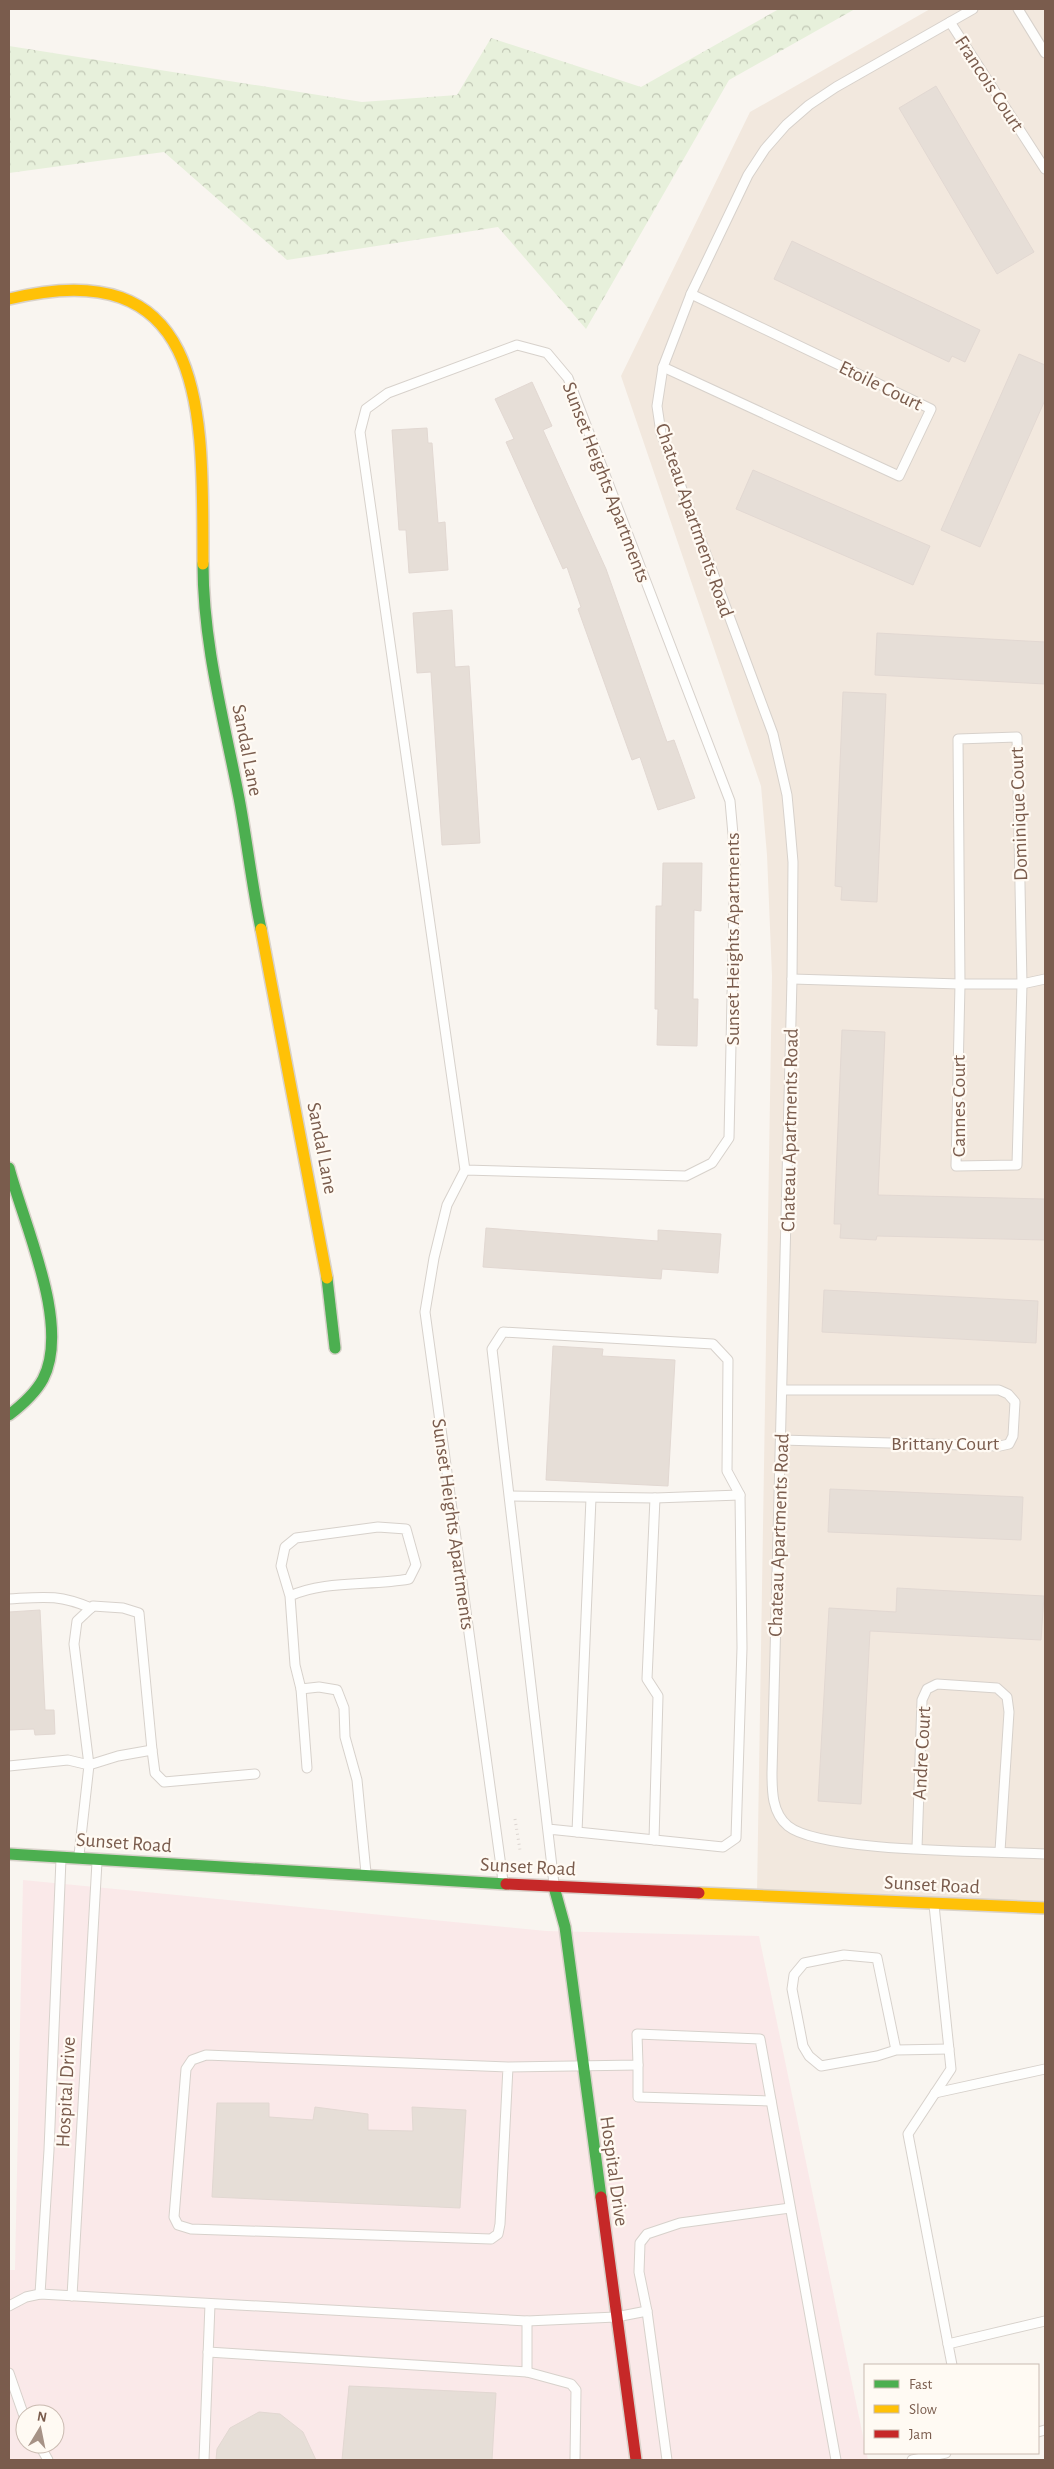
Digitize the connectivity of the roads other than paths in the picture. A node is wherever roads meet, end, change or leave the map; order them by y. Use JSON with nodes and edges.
{"nodes":[{"id":1,"x":973,"y":9,"type":"edge"},
{"id":2,"x":1018,"y":9,"type":"edge"},
{"id":3,"x":950,"y":22,"type":"junction"},
{"id":4,"x":1045,"y":53,"type":"edge"},
{"id":5,"x":1045,"y":169,"type":"edge"},
{"id":6,"x":691,"y":294,"type":"junction"},
{"id":7,"x":9,"y":299,"type":"edge"},
{"id":8,"x":663,"y":367,"type":"junction"},
{"id":9,"x":792,"y":979,"type":"junction"},
{"id":10,"x":1045,"y":979,"type":"edge"},
{"id":11,"x":960,"y":984,"type":"junction"},
{"id":12,"x":1022,"y":984,"type":"junction"},
{"id":13,"x":9,"y":1168,"type":"edge"},
{"id":14,"x":465,"y":1170,"type":"junction"},
{"id":15,"x":336,"y":1348,"type":"dead end"},
{"id":16,"x":783,"y":1390,"type":"junction"},
{"id":17,"x":9,"y":1415,"type":"edge"},
{"id":18,"x":781,"y":1440,"type":"junction"},
{"id":19,"x":510,"y":1496,"type":"junction"},
{"id":20,"x":740,"y":1496,"type":"junction"},
{"id":21,"x":591,"y":1498,"type":"junction"},
{"id":22,"x":655,"y":1498,"type":"junction"},
{"id":23,"x":290,"y":1596,"type":"junction"},
{"id":24,"x":9,"y":1599,"type":"edge"},
{"id":25,"x":91,"y":1608,"type":"junction"},
{"id":26,"x":300,"y":1689,"type":"junction"},
{"id":27,"x":152,"y":1750,"type":"junction"},
{"id":28,"x":89,"y":1764,"type":"junction"},
{"id":29,"x":9,"y":1766,"type":"edge"},
{"id":30,"x":306,"y":1768,"type":"dead end"},
{"id":31,"x":255,"y":1774,"type":"dead end"},
{"id":32,"x":548,"y":1829,"type":"junction"},
{"id":33,"x":577,"y":1832,"type":"junction"},
{"id":34,"x":654,"y":1840,"type":"junction"},
{"id":35,"x":917,"y":1848,"type":"junction"},
{"id":36,"x":1000,"y":1851,"type":"junction"},
{"id":37,"x":9,"y":1854,"type":"edge"},
{"id":38,"x":1045,"y":1854,"type":"edge"},
{"id":39,"x":61,"y":1856,"type":"junction"},
{"id":40,"x":79,"y":1858,"type":"junction"},
{"id":41,"x":97,"y":1859,"type":"junction"},
{"id":42,"x":367,"y":1875,"type":"junction"},
{"id":43,"x":503,"y":1884,"type":"junction"},
{"id":44,"x":554,"y":1887,"type":"junction"},
{"id":45,"x":934,"y":1903,"type":"junction"},
{"id":46,"x":1045,"y":1908,"type":"edge"},
{"id":47,"x":949,"y":2049,"type":"junction"},
{"id":48,"x":896,"y":2050,"type":"junction"},
{"id":49,"x":638,"y":2065,"type":"junction"},
{"id":50,"x":508,"y":2067,"type":"junction"},
{"id":51,"x":582,"y":2067,"type":"junction"},
{"id":52,"x":1045,"y":2069,"type":"edge"},
{"id":53,"x":935,"y":2093,"type":"junction"},
{"id":54,"x":771,"y":2101,"type":"junction"},
{"id":55,"x":790,"y":2208,"type":"junction"},
{"id":56,"x":40,"y":2294,"type":"junction"},
{"id":57,"x":72,"y":2296,"type":"junction"},
{"id":58,"x":210,"y":2304,"type":"junction"},
{"id":59,"x":9,"y":2306,"type":"edge"},
{"id":60,"x":647,"y":2311,"type":"junction"},
{"id":61,"x":616,"y":2317,"type":"junction"},
{"id":62,"x":526,"y":2321,"type":"junction"},
{"id":63,"x":1045,"y":2321,"type":"edge"},
{"id":64,"x":948,"y":2344,"type":"junction"},
{"id":65,"x":208,"y":2352,"type":"junction"},
{"id":66,"x":952,"y":2364,"type":"edge"},
{"id":67,"x":527,"y":2372,"type":"junction"},
{"id":68,"x":9,"y":2374,"type":"edge"},
{"id":69,"x":20,"y":2404,"type":"edge"},
{"id":70,"x":941,"y":2454,"type":"edge"},
{"id":71,"x":204,"y":2460,"type":"edge"},
{"id":72,"x":575,"y":2460,"type":"edge"},
{"id":73,"x":636,"y":2460,"type":"edge"},
{"id":74,"x":667,"y":2460,"type":"edge"},
{"id":75,"x":836,"y":2460,"type":"edge"},
{"id":76,"x":912,"y":2460,"type":"edge"}],
"edges":[{"from":1,"to":3,"type":"lane","name":"Chateau Apartments Road"},
{"from":2,"to":4,"type":"lane"},
{"from":3,"to":5,"type":"lane","name":"Francois Court"},
{"from":3,"to":6,"type":"lane","name":"Chateau Apartments Road"},
{"from":6,"to":8,"type":"lane","name":"Chateau Apartments Road"},
{"from":6,"to":8,"type":"lane","name":"Etoile Court"},
{"from":7,"to":15,"type":"street","name":"Sandal Lane"},
{"from":8,"to":9,"type":"lane","name":"Chateau Apartments Road"},
{"from":9,"to":11,"type":"lane"},
{"from":9,"to":16,"type":"lane","name":"Chateau Apartments Road"},
{"from":10,"to":12,"type":"lane"},
{"from":11,"to":12,"type":"lane"},
{"from":11,"to":12,"type":"lane","name":"Cannes Court"},
{"from":11,"to":12,"type":"lane","name":"Dominique Court"},
{"from":13,"to":17,"type":"street"},
{"from":14,"to":14,"type":"lane","name":"Sunset Heights Apartments"},
{"from":14,"to":43,"type":"lane","name":"Sunset Heights Apartments"},
{"from":16,"to":18,"type":"lane","name":"Chateau Apartments Road"},
{"from":16,"to":18,"type":"lane","name":"Brittany Court"},
{"from":18,"to":35,"type":"lane","name":"Chateau Apartments Road"},
{"from":19,"to":20,"type":"lane"},
{"from":19,"to":21,"type":"lane"},
{"from":19,"to":32,"type":"lane"},
{"from":20,"to":22,"type":"lane"},
{"from":20,"to":34,"type":"lane"},
{"from":21,"to":22,"type":"lane"},
{"from":21,"to":33,"type":"lane"},
{"from":22,"to":34,"type":"lane"},
{"from":23,"to":23,"type":"lane"},
{"from":23,"to":26,"type":"lane"},
{"from":24,"to":25,"type":"lane"},
{"from":25,"to":27,"type":"lane"},
{"from":25,"to":28,"type":"lane"},
{"from":26,"to":30,"type":"lane"},
{"from":26,"to":42,"type":"lane"},
{"from":27,"to":28,"type":"lane"},
{"from":27,"to":31,"type":"lane"},
{"from":28,"to":29,"type":"lane"},
{"from":28,"to":40,"type":"lane"},
{"from":32,"to":33,"type":"lane"},
{"from":32,"to":44,"type":"lane"},
{"from":33,"to":34,"type":"lane"},
{"from":35,"to":36,"type":"lane","name":"Chateau Apartments Road"},
{"from":35,"to":36,"type":"lane","name":"Andre Court"},
{"from":36,"to":38,"type":"lane","name":"Chateau Apartments Road"},
{"from":37,"to":39,"type":"street","name":"Sunset Road"},
{"from":39,"to":40,"type":"street","name":"Sunset Road"},
{"from":39,"to":56,"type":"lane","name":"Hospital Drive"},
{"from":40,"to":41,"type":"street","name":"Sunset Road"},
{"from":41,"to":42,"type":"street","name":"Sunset Road"},
{"from":41,"to":57,"type":"lane","name":"Hospital Drive"},
{"from":42,"to":43,"type":"street","name":"Sunset Road"},
{"from":43,"to":44,"type":"street","name":"Sunset Road"},
{"from":44,"to":45,"type":"street","name":"Sunset Road"},
{"from":44,"to":51,"type":"street","name":"Hospital Drive"},
{"from":45,"to":46,"type":"street","name":"Sunset Road"},
{"from":45,"to":47,"type":"lane"},
{"from":47,"to":48,"type":"lane"},
{"from":47,"to":53,"type":"lane"},
{"from":48,"to":48,"type":"lane"},
{"from":49,"to":51,"type":"lane"},
{"from":49,"to":54,"type":"lane"},
{"from":49,"to":54,"type":"lane"},
{"from":50,"to":50,"type":"lane"},
{"from":50,"to":51,"type":"lane"},
{"from":51,"to":61,"type":"street","name":"Hospital Drive"},
{"from":52,"to":53,"type":"lane"},
{"from":53,"to":64,"type":"lane"},
{"from":54,"to":55,"type":"lane"},
{"from":55,"to":60,"type":"lane"},
{"from":55,"to":75,"type":"lane"},
{"from":56,"to":57,"type":"lane"},
{"from":56,"to":59,"type":"lane"},
{"from":57,"to":58,"type":"lane"},
{"from":58,"to":62,"type":"lane"},
{"from":58,"to":65,"type":"lane"},
{"from":60,"to":61,"type":"lane"},
{"from":60,"to":74,"type":"lane"},
{"from":61,"to":62,"type":"lane"},
{"from":61,"to":73,"type":"street","name":"Hospital Drive"},
{"from":62,"to":67,"type":"lane"},
{"from":63,"to":64,"type":"lane"},
{"from":64,"to":66,"type":"lane"},
{"from":65,"to":67,"type":"lane"},
{"from":65,"to":71,"type":"lane"},
{"from":67,"to":72,"type":"lane"},
{"from":68,"to":69,"type":"lane"},
{"from":70,"to":76,"type":"lane"}]}
